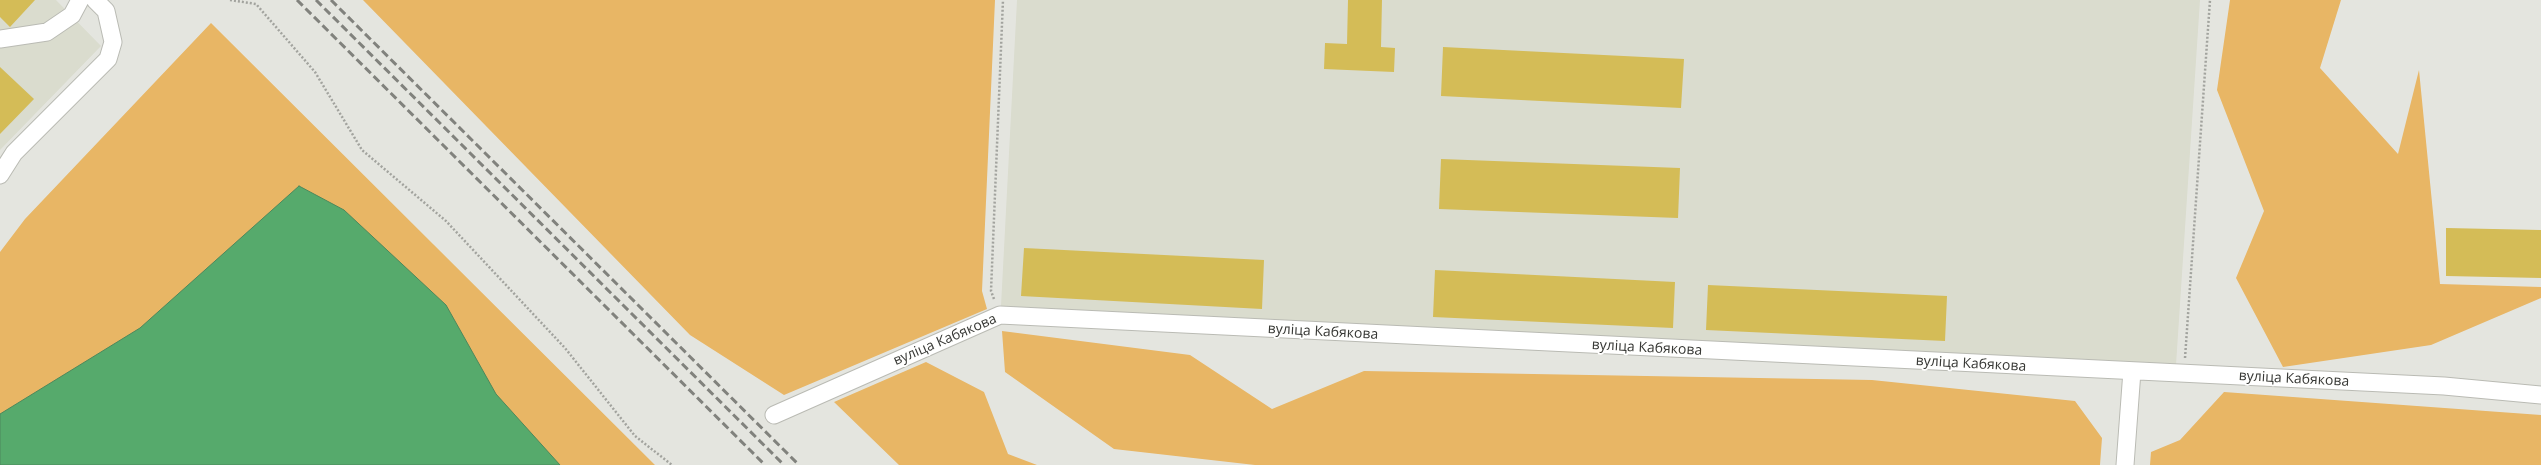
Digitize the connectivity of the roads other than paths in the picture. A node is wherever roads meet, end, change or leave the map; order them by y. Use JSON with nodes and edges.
{"nodes":[{"id":1,"x":80,"y":0,"type":"edge"},
{"id":2,"x":95,"y":0,"type":"edge"},
{"id":3,"x":0,"y":40,"type":"edge"},
{"id":4,"x":0,"y":176,"type":"edge"},
{"id":5,"x":2132,"y":372,"type":"junction"},
{"id":6,"x":2541,"y":395,"type":"edge"},
{"id":7,"x":774,"y":415,"type":"dead end"},
{"id":8,"x":2125,"y":465,"type":"edge"}],
"edges":[{"from":1,"to":3,"type":"street"},
{"from":2,"to":4,"type":"street"},
{"from":5,"to":6,"type":"street","name":"вуліца Кабякова"},
{"from":5,"to":7,"type":"street","name":"вуліца Кабякова"},
{"from":5,"to":8,"type":"street"}]}
